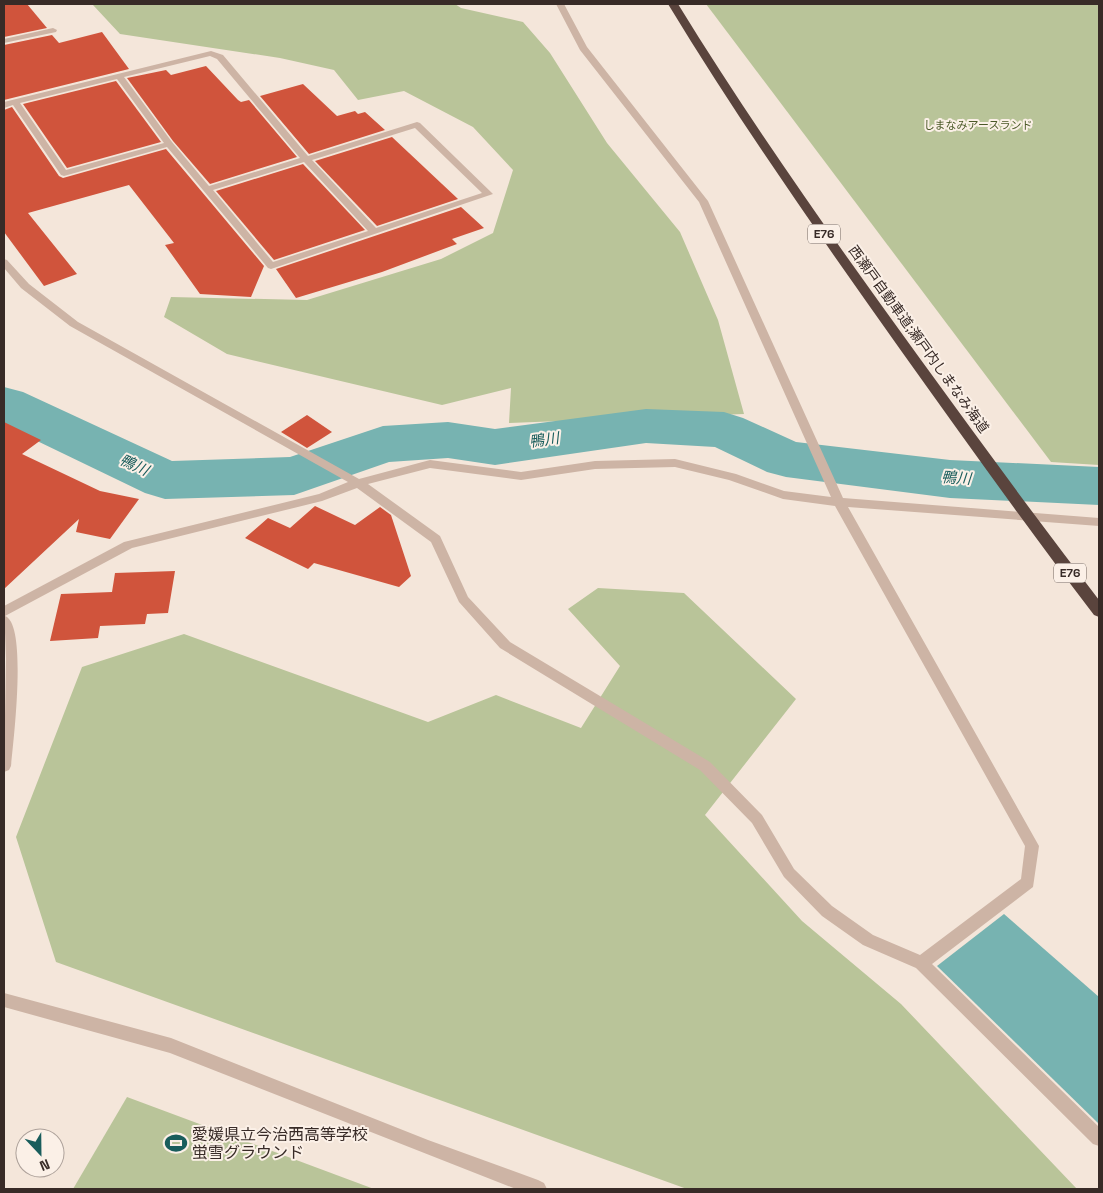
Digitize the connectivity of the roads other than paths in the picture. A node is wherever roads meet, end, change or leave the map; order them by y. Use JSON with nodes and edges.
{"nodes":[{"id":1,"x":560,"y":4,"type":"edge"},
{"id":2,"x":673,"y":4,"type":"edge"},
{"id":3,"x":53,"y":30,"type":"dead end"},
{"id":4,"x":4,"y":41,"type":"edge"},
{"id":5,"x":118,"y":76,"type":"junction"},
{"id":6,"x":15,"y":102,"type":"junction"},
{"id":7,"x":4,"y":105,"type":"edge"},
{"id":8,"x":169,"y":144,"type":"junction"},
{"id":9,"x":306,"y":159,"type":"junction"},
{"id":10,"x":208,"y":189,"type":"junction"},
{"id":11,"x":375,"y":232,"type":"junction"},
{"id":12,"x":4,"y":262,"type":"edge"},
{"id":13,"x":358,"y":483,"type":"junction"},
{"id":14,"x":839,"y":502,"type":"junction"},
{"id":15,"x":1099,"y":522,"type":"edge"},
{"id":16,"x":1099,"y":611,"type":"edge"},
{"id":17,"x":4,"y":612,"type":"edge"},
{"id":18,"x":4,"y":621,"type":"edge"},
{"id":19,"x":4,"y":766,"type":"edge"},
{"id":20,"x":921,"y":963,"type":"junction"},
{"id":21,"x":4,"y":1000,"type":"edge"},
{"id":22,"x":1099,"y":1138,"type":"edge"},
{"id":23,"x":538,"y":1189,"type":"edge"}],
"edges":[{"from":1,"to":14,"type":"street"},
{"from":2,"to":16,"type":"highway","name":"西瀬戸自動車道;瀬戸内しまなみ海道","number":"E76"},
{"from":3,"to":4,"type":"street"},
{"from":5,"to":6,"type":"street"},
{"from":5,"to":8,"type":"street"},
{"from":5,"to":9,"type":"street"},
{"from":6,"to":7,"type":"street"},
{"from":6,"to":8,"type":"street"},
{"from":8,"to":10,"type":"street"},
{"from":9,"to":10,"type":"street"},
{"from":9,"to":11,"type":"street"},
{"from":9,"to":11,"type":"street"},
{"from":10,"to":11,"type":"street"},
{"from":12,"to":13,"type":"street"},
{"from":13,"to":14,"type":"street"},
{"from":13,"to":17,"type":"street"},
{"from":13,"to":20,"type":"street"},
{"from":14,"to":15,"type":"street"},
{"from":14,"to":20,"type":"street"},
{"from":18,"to":19,"type":"street"},
{"from":20,"to":22,"type":"street"},
{"from":21,"to":23,"type":"street"}]}
